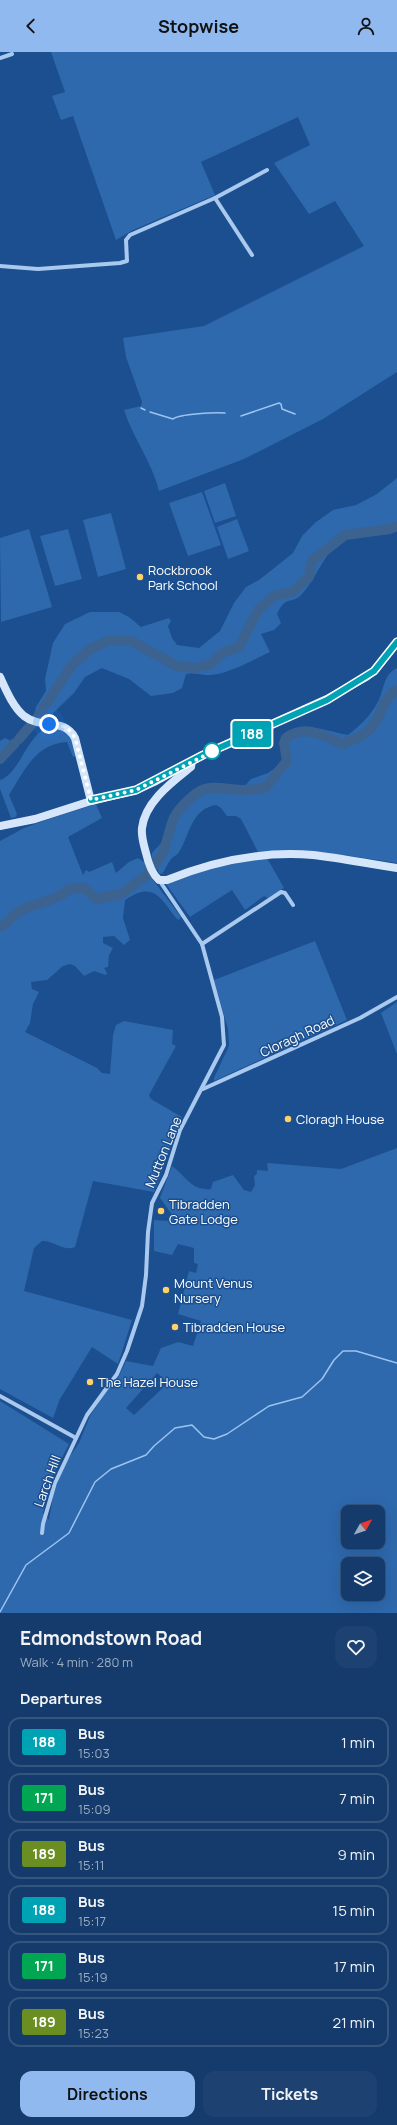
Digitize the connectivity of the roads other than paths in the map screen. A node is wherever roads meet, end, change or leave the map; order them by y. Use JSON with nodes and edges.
{"nodes":[{"id":1,"x":12,"y":54,"type":"dead end"},
{"id":2,"x":0,"y":58,"type":"edge"},
{"id":3,"x":267,"y":170,"type":"dead end"},
{"id":4,"x":215,"y":198,"type":"junction"},
{"id":5,"x":252,"y":255,"type":"dead end"},
{"id":6,"x":0,"y":266,"type":"edge"},
{"id":7,"x":397,"y":642,"type":"edge"},
{"id":8,"x":0,"y":677,"type":"edge"},
{"id":9,"x":192,"y":761,"type":"junction"},
{"id":10,"x":91,"y":800,"type":"junction"},
{"id":11,"x":0,"y":826,"type":"edge"},
{"id":12,"x":397,"y":868,"type":"edge"},
{"id":13,"x":156,"y":877,"type":"junction"},
{"id":14,"x":293,"y":905,"type":"dead end"},
{"id":15,"x":202,"y":944,"type":"junction"},
{"id":16,"x":397,"y":997,"type":"edge"},
{"id":17,"x":203,"y":1089,"type":"junction"},
{"id":18,"x":0,"y":1396,"type":"edge"},
{"id":19,"x":76,"y":1438,"type":"junction"},
{"id":20,"x":42,"y":1533,"type":"dead end"}],
"edges":[{"from":1,"to":2,"type":"street"},
{"from":3,"to":4,"type":"street"},
{"from":4,"to":5,"type":"street"},
{"from":4,"to":6,"type":"street"},
{"from":7,"to":9,"type":"street"},
{"from":8,"to":10,"type":"street"},
{"from":9,"to":10,"type":"street"},
{"from":9,"to":13,"type":"street"},
{"from":10,"to":11,"type":"street"},
{"from":12,"to":13,"type":"street"},
{"from":13,"to":15,"type":"street","name":"Mutton Lane"},
{"from":14,"to":15,"type":"street"},
{"from":15,"to":17,"type":"street","name":"Mutton Lane"},
{"from":16,"to":17,"type":"street","name":"Cloragh Road"},
{"from":17,"to":19,"type":"street","name":"Mutton Lane"},
{"from":18,"to":19,"type":"street"},
{"from":19,"to":20,"type":"street","name":"Larch Hill"}]}
